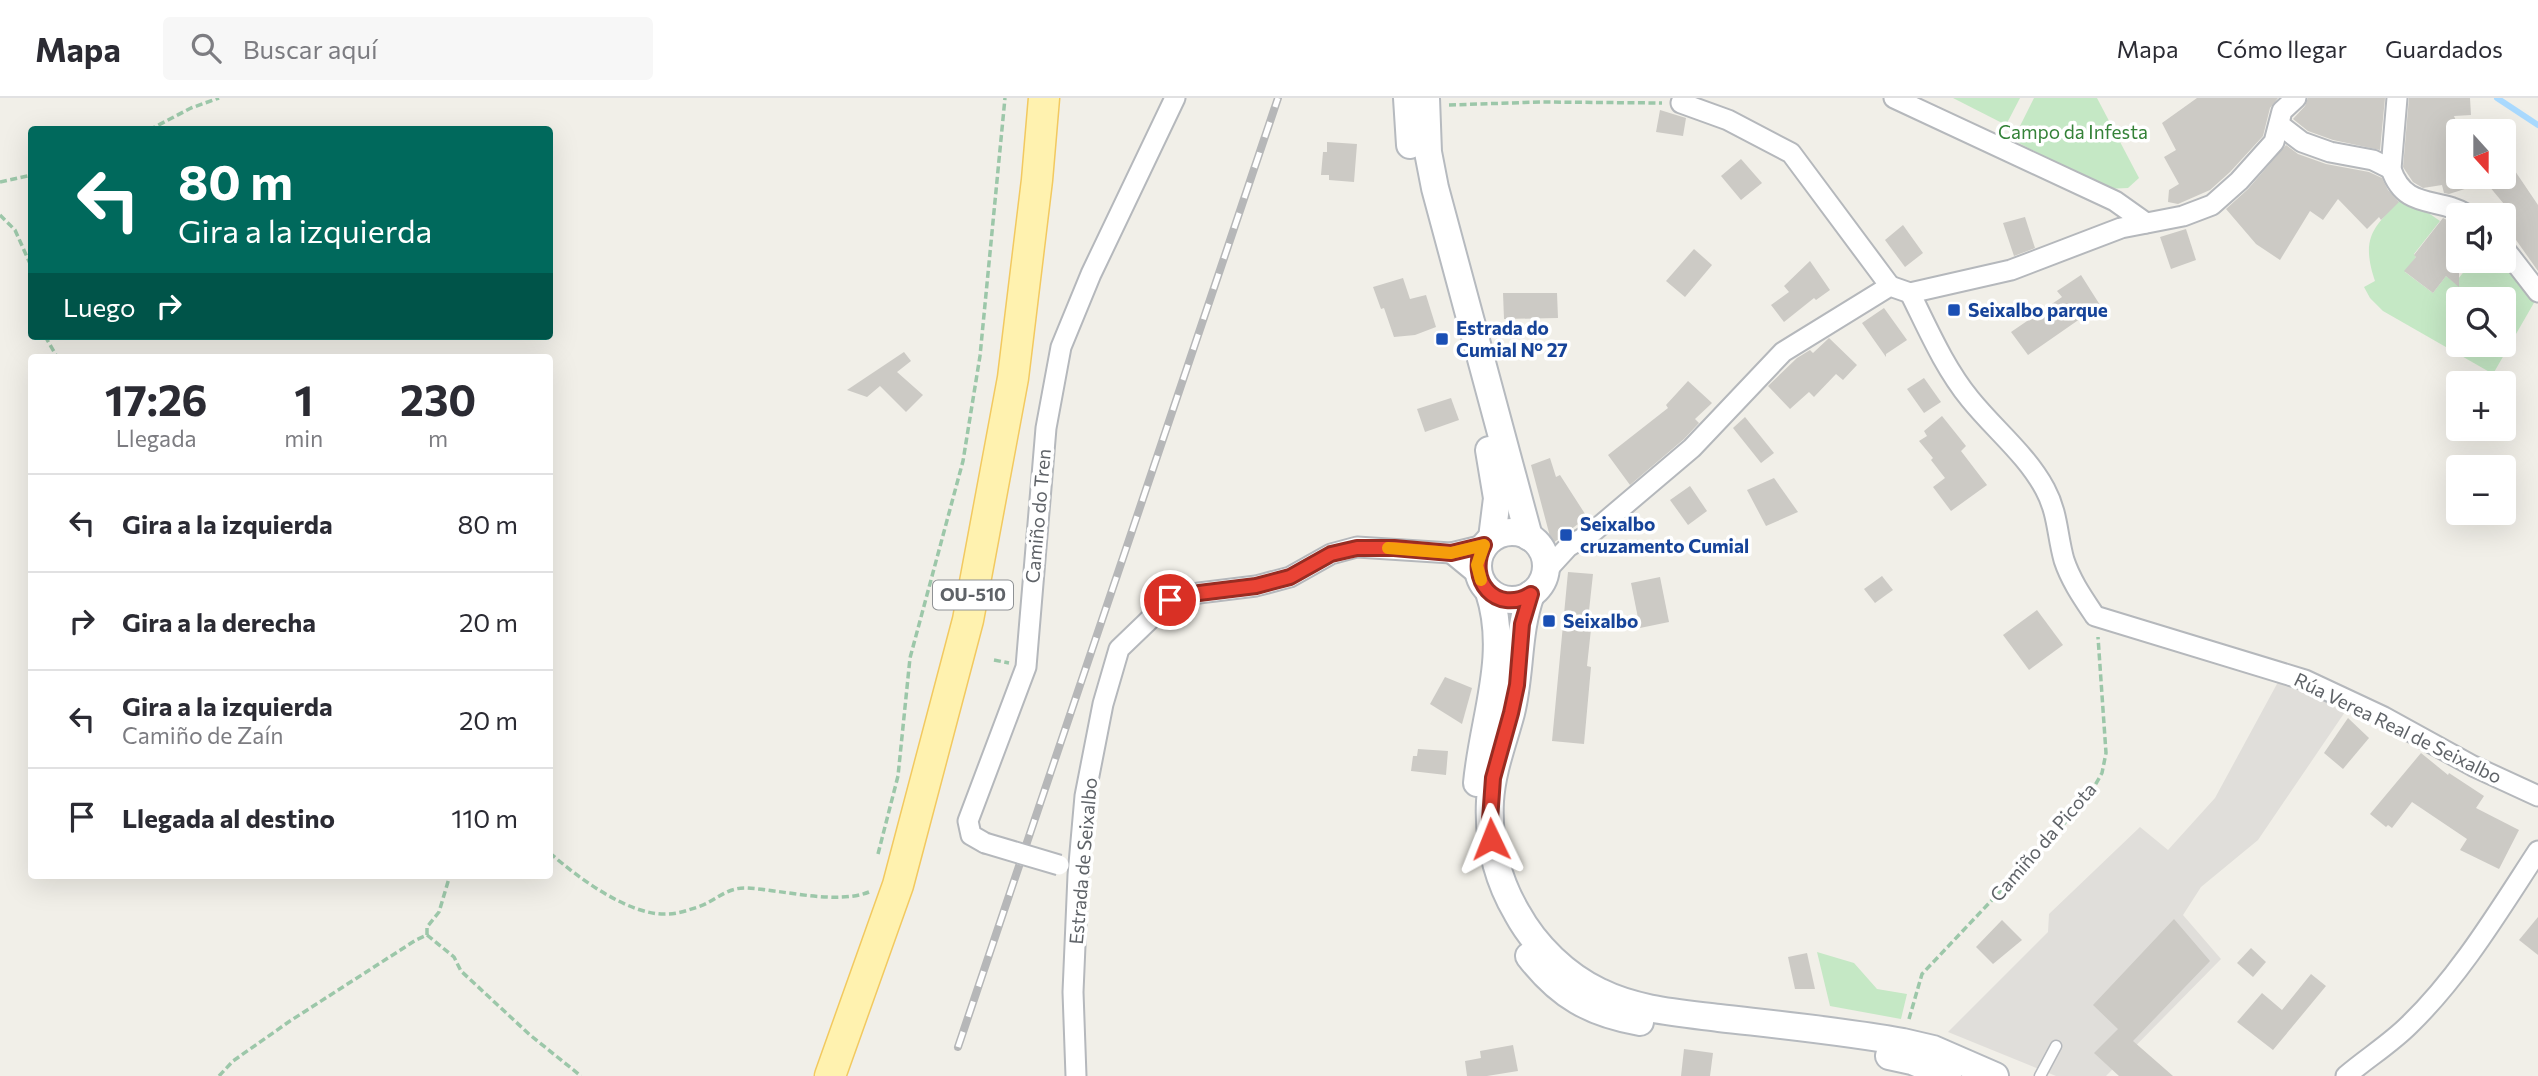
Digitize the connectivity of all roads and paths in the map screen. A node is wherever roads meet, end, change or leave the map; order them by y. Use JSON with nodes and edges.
{"nodes":[{"id":1,"x":219,"y":98,"type":"edge"},
{"id":2,"x":1005,"y":98,"type":"edge"},
{"id":3,"x":1044,"y":98,"type":"edge"},
{"id":4,"x":1175,"y":98,"type":"edge"},
{"id":5,"x":1894,"y":98,"type":"edge"},
{"id":6,"x":2295,"y":98,"type":"edge"},
{"id":7,"x":2397,"y":98,"type":"edge"},
{"id":8,"x":1419,"y":100,"type":"edge"},
{"id":9,"x":1681,"y":103,"type":"joint"},
{"id":10,"x":2280,"y":124,"type":"junction"},
{"id":11,"x":157,"y":126,"type":"edge"},
{"id":12,"x":2391,"y":169,"type":"junction"},
{"id":13,"x":28,"y":176,"type":"edge"},
{"id":14,"x":0,"y":182,"type":"edge"},
{"id":15,"x":2446,"y":206,"type":"edge"},
{"id":16,"x":0,"y":215,"type":"edge"},
{"id":17,"x":2146,"y":223,"type":"junction"},
{"id":18,"x":28,"y":259,"type":"edge"},
{"id":19,"x":2516,"y":264,"type":"edge"},
{"id":20,"x":1890,"y":286,"type":"junction"},
{"id":21,"x":2538,"y":292,"type":"edge"},
{"id":22,"x":1910,"y":293,"type":"junction"},
{"id":23,"x":1488,"y":542,"type":"junction"},
{"id":24,"x":1546,"y":551,"type":"junction"},
{"id":25,"x":1451,"y":553,"type":"junction"},
{"id":26,"x":1484,"y":584,"type":"junction"},
{"id":27,"x":1531,"y":594,"type":"junction"},
{"id":28,"x":2095,"y":616,"type":"junction"},
{"id":29,"x":2538,"y":796,"type":"edge"},
{"id":30,"x":2538,"y":851,"type":"edge"},
{"id":31,"x":878,"y":854,"type":"dead end"},
{"id":32,"x":553,"y":856,"type":"edge"},
{"id":33,"x":1078,"y":875,"type":"junction"},
{"id":34,"x":449,"y":879,"type":"edge"},
{"id":35,"x":872,"y":880,"type":"dead end"},
{"id":36,"x":427,"y":935,"type":"junction"},
{"id":37,"x":2056,"y":1046,"type":"dead end"},
{"id":38,"x":1920,"y":1064,"type":"edge"},
{"id":39,"x":219,"y":1076,"type":"edge"},
{"id":40,"x":581,"y":1076,"type":"edge"},
{"id":41,"x":830,"y":1076,"type":"edge"},
{"id":42,"x":1076,"y":1076,"type":"edge"},
{"id":43,"x":1973,"y":1076,"type":"edge"},
{"id":44,"x":1995,"y":1076,"type":"edge"},
{"id":45,"x":2040,"y":1076,"type":"edge"},
{"id":46,"x":2346,"y":1076,"type":"edge"}],
"edges":[{"from":1,"to":11,"type":"path"},
{"from":2,"to":31,"type":"path"},
{"from":3,"to":41,"type":"main road","number":"OU-510"},
{"from":4,"to":33,"type":"street","name":"Camiño do Tren","bridge":true},
{"from":5,"to":17,"type":"street"},
{"from":6,"to":10,"type":"street"},
{"from":7,"to":12,"type":"street"},
{"from":8,"to":9,"type":"path"},
{"from":8,"to":23,"type":"street"},
{"from":8,"to":24,"type":"street"},
{"from":9,"to":20,"type":"street"},
{"from":10,"to":12,"type":"street"},
{"from":10,"to":17,"type":"street"},
{"from":12,"to":15,"type":"street"},
{"from":13,"to":14,"type":"path"},
{"from":16,"to":18,"type":"path"},
{"from":17,"to":22,"type":"street"},
{"from":19,"to":21,"type":"street"},
{"from":20,"to":22,"type":"street"},
{"from":20,"to":24,"type":"street"},
{"from":22,"to":28,"type":"street"},
{"from":23,"to":24,"type":"street"},
{"from":23,"to":25,"type":"street"},
{"from":23,"to":26,"type":"street"},
{"from":24,"to":27,"type":"street"},
{"from":25,"to":26,"type":"street"},
{"from":25,"to":33,"type":"street","name":"Estrada de Seixalbo"},
{"from":26,"to":27,"type":"street"},
{"from":26,"to":38,"type":"street"},
{"from":27,"to":38,"type":"street"},
{"from":28,"to":29,"type":"street","name":"Rúa Verea Real de Seixalbo"},
{"from":28,"to":38,"type":"path","name":"Camiño da Picota"},
{"from":30,"to":46,"type":"street"},
{"from":32,"to":35,"type":"path"},
{"from":33,"to":42,"type":"street","name":"Estrada de Seixalbo"},
{"from":34,"to":36,"type":"path"},
{"from":36,"to":39,"type":"path"},
{"from":36,"to":40,"type":"path"},
{"from":37,"to":45,"type":"lane"},
{"from":38,"to":43,"type":"street"},
{"from":38,"to":44,"type":"street"}]}
